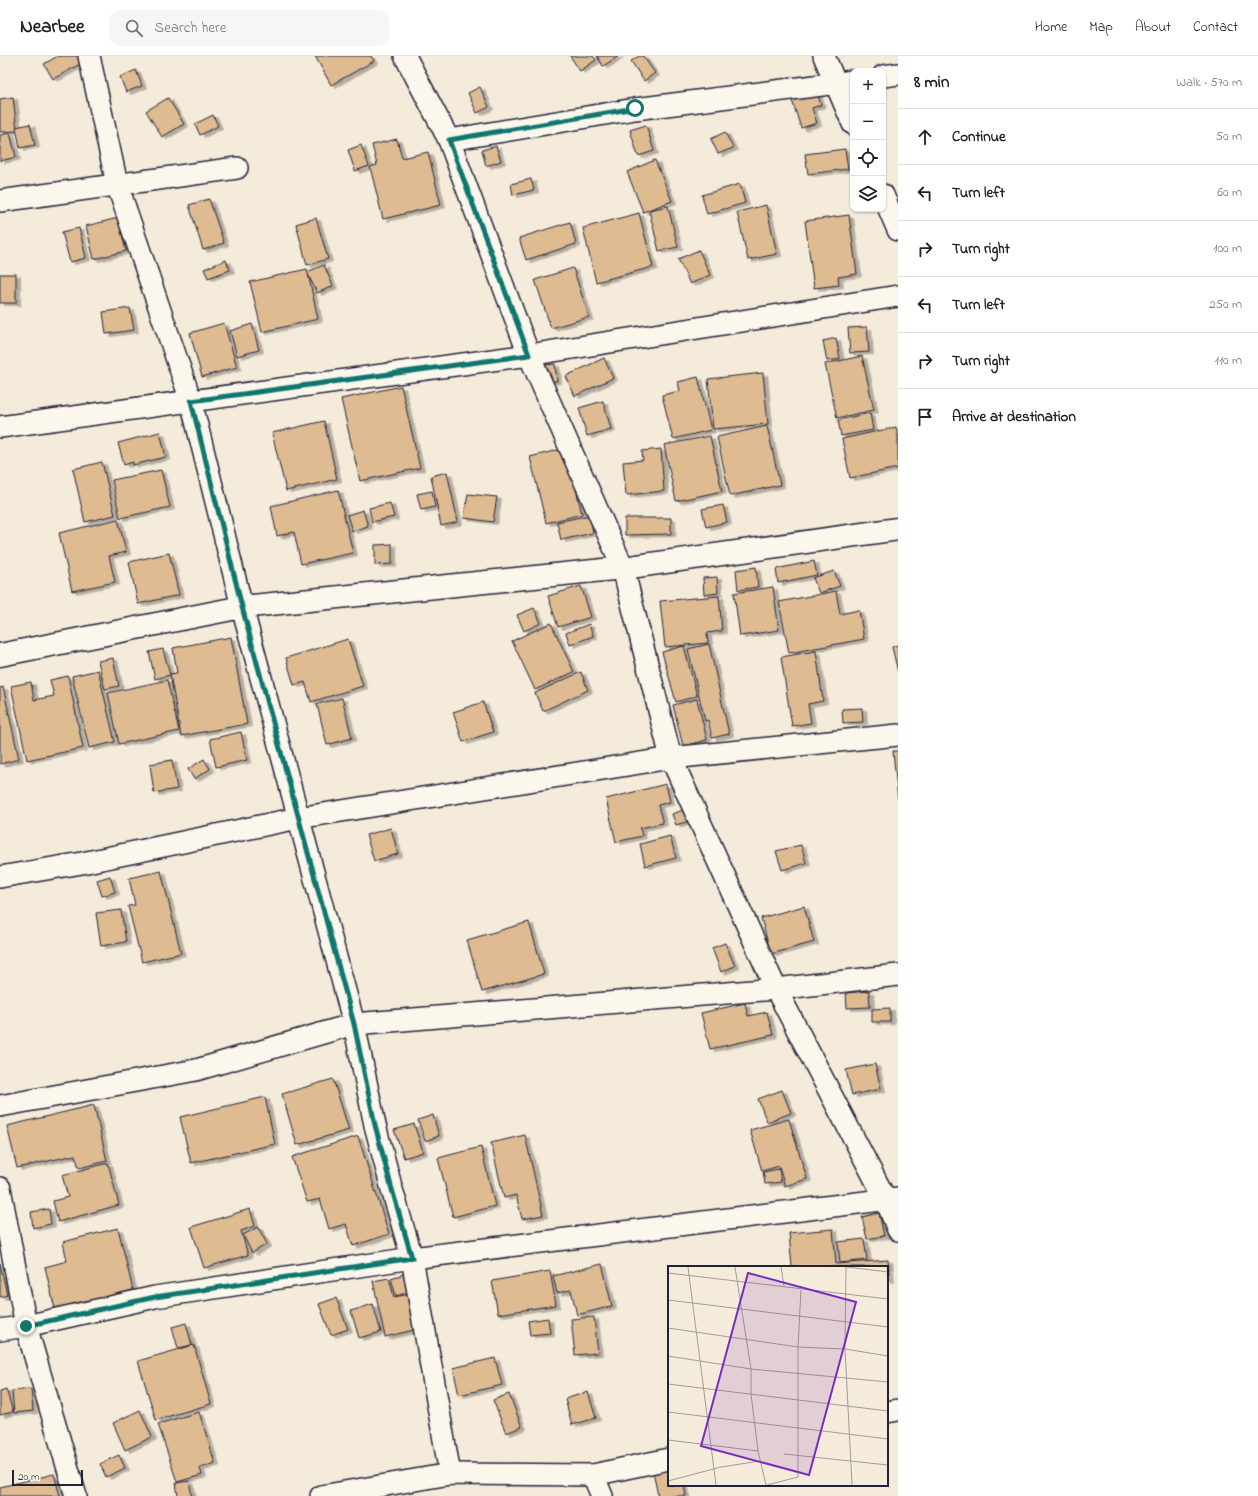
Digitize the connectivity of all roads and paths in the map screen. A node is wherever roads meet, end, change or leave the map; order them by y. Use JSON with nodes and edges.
{"nodes":[{"id":1,"x":89,"y":56,"type":"edge"},
{"id":2,"x":824,"y":56,"type":"edge"},
{"id":3,"x":411,"y":58,"type":"edge"},
{"id":4,"x":898,"y":74,"type":"edge"},
{"id":5,"x":886,"y":76,"type":"edge"},
{"id":6,"x":845,"y":82,"type":"edge"},
{"id":7,"x":850,"y":108,"type":"edge"},
{"id":8,"x":449,"y":140,"type":"junction"},
{"id":9,"x":238,"y":168,"type":"dead end"},
{"id":10,"x":116,"y":184,"type":"junction"},
{"id":11,"x":0,"y":201,"type":"edge"},
{"id":12,"x":886,"y":202,"type":"edge"},
{"id":13,"x":898,"y":230,"type":"edge"},
{"id":14,"x":898,"y":296,"type":"edge"},
{"id":15,"x":529,"y":355,"type":"junction"},
{"id":16,"x":191,"y":401,"type":"junction"},
{"id":17,"x":0,"y":427,"type":"edge"},
{"id":18,"x":898,"y":528,"type":"edge"},
{"id":19,"x":623,"y":568,"type":"junction"},
{"id":20,"x":242,"y":607,"type":"junction"},
{"id":21,"x":0,"y":655,"type":"edge"},
{"id":22,"x":898,"y":735,"type":"edge"},
{"id":23,"x":672,"y":758,"type":"junction"},
{"id":24,"x":298,"y":818,"type":"junction"},
{"id":25,"x":0,"y":877,"type":"edge"},
{"id":26,"x":898,"y":975,"type":"edge"},
{"id":27,"x":776,"y":989,"type":"junction"},
{"id":28,"x":354,"y":1024,"type":"junction"},
{"id":29,"x":0,"y":1106,"type":"edge"},
{"id":30,"x":0,"y":1188,"type":"edge"},
{"id":31,"x":892,"y":1199,"type":"edge"},
{"id":32,"x":898,"y":1230,"type":"edge"},
{"id":33,"x":412,"y":1258,"type":"junction"},
{"id":34,"x":26,"y":1326,"type":"junction"},
{"id":35,"x":0,"y":1330,"type":"edge"},
{"id":36,"x":898,"y":1410,"type":"edge"},
{"id":37,"x":888,"y":1412,"type":"edge"},
{"id":38,"x":668,"y":1459,"type":"edge"},
{"id":39,"x":450,"y":1474,"type":"junction"},
{"id":40,"x":593,"y":1475,"type":"junction"},
{"id":41,"x":76,"y":1496,"type":"edge"},
{"id":42,"x":321,"y":1496,"type":"edge"},
{"id":43,"x":602,"y":1496,"type":"edge"}],
"edges":[{"from":1,"to":10,"type":"street"},
{"from":2,"to":6,"type":"street"},
{"from":3,"to":8,"type":"street"},
{"from":4,"to":5,"type":"street"},
{"from":6,"to":7,"type":"street"},
{"from":6,"to":8,"type":"street"},
{"from":8,"to":15,"type":"street"},
{"from":9,"to":10,"type":"street"},
{"from":10,"to":11,"type":"street"},
{"from":10,"to":16,"type":"street"},
{"from":12,"to":13,"type":"street"},
{"from":14,"to":15,"type":"street"},
{"from":15,"to":16,"type":"street"},
{"from":15,"to":19,"type":"street"},
{"from":16,"to":17,"type":"street"},
{"from":16,"to":20,"type":"street"},
{"from":18,"to":19,"type":"street"},
{"from":19,"to":20,"type":"street"},
{"from":19,"to":23,"type":"street"},
{"from":20,"to":21,"type":"street"},
{"from":20,"to":24,"type":"street"},
{"from":22,"to":23,"type":"street"},
{"from":23,"to":24,"type":"street"},
{"from":23,"to":27,"type":"street"},
{"from":24,"to":25,"type":"street"},
{"from":24,"to":28,"type":"street"},
{"from":26,"to":27,"type":"street"},
{"from":27,"to":28,"type":"street"},
{"from":27,"to":31,"type":"street"},
{"from":28,"to":29,"type":"street"},
{"from":28,"to":33,"type":"street"},
{"from":30,"to":34,"type":"street"},
{"from":31,"to":32,"type":"street"},
{"from":31,"to":33,"type":"street"},
{"from":33,"to":34,"type":"street"},
{"from":33,"to":39,"type":"street"},
{"from":34,"to":35,"type":"street"},
{"from":34,"to":41,"type":"street"},
{"from":36,"to":37,"type":"street"},
{"from":38,"to":40,"type":"street"},
{"from":39,"to":40,"type":"street"},
{"from":39,"to":42,"type":"street"},
{"from":40,"to":43,"type":"street"}]}
